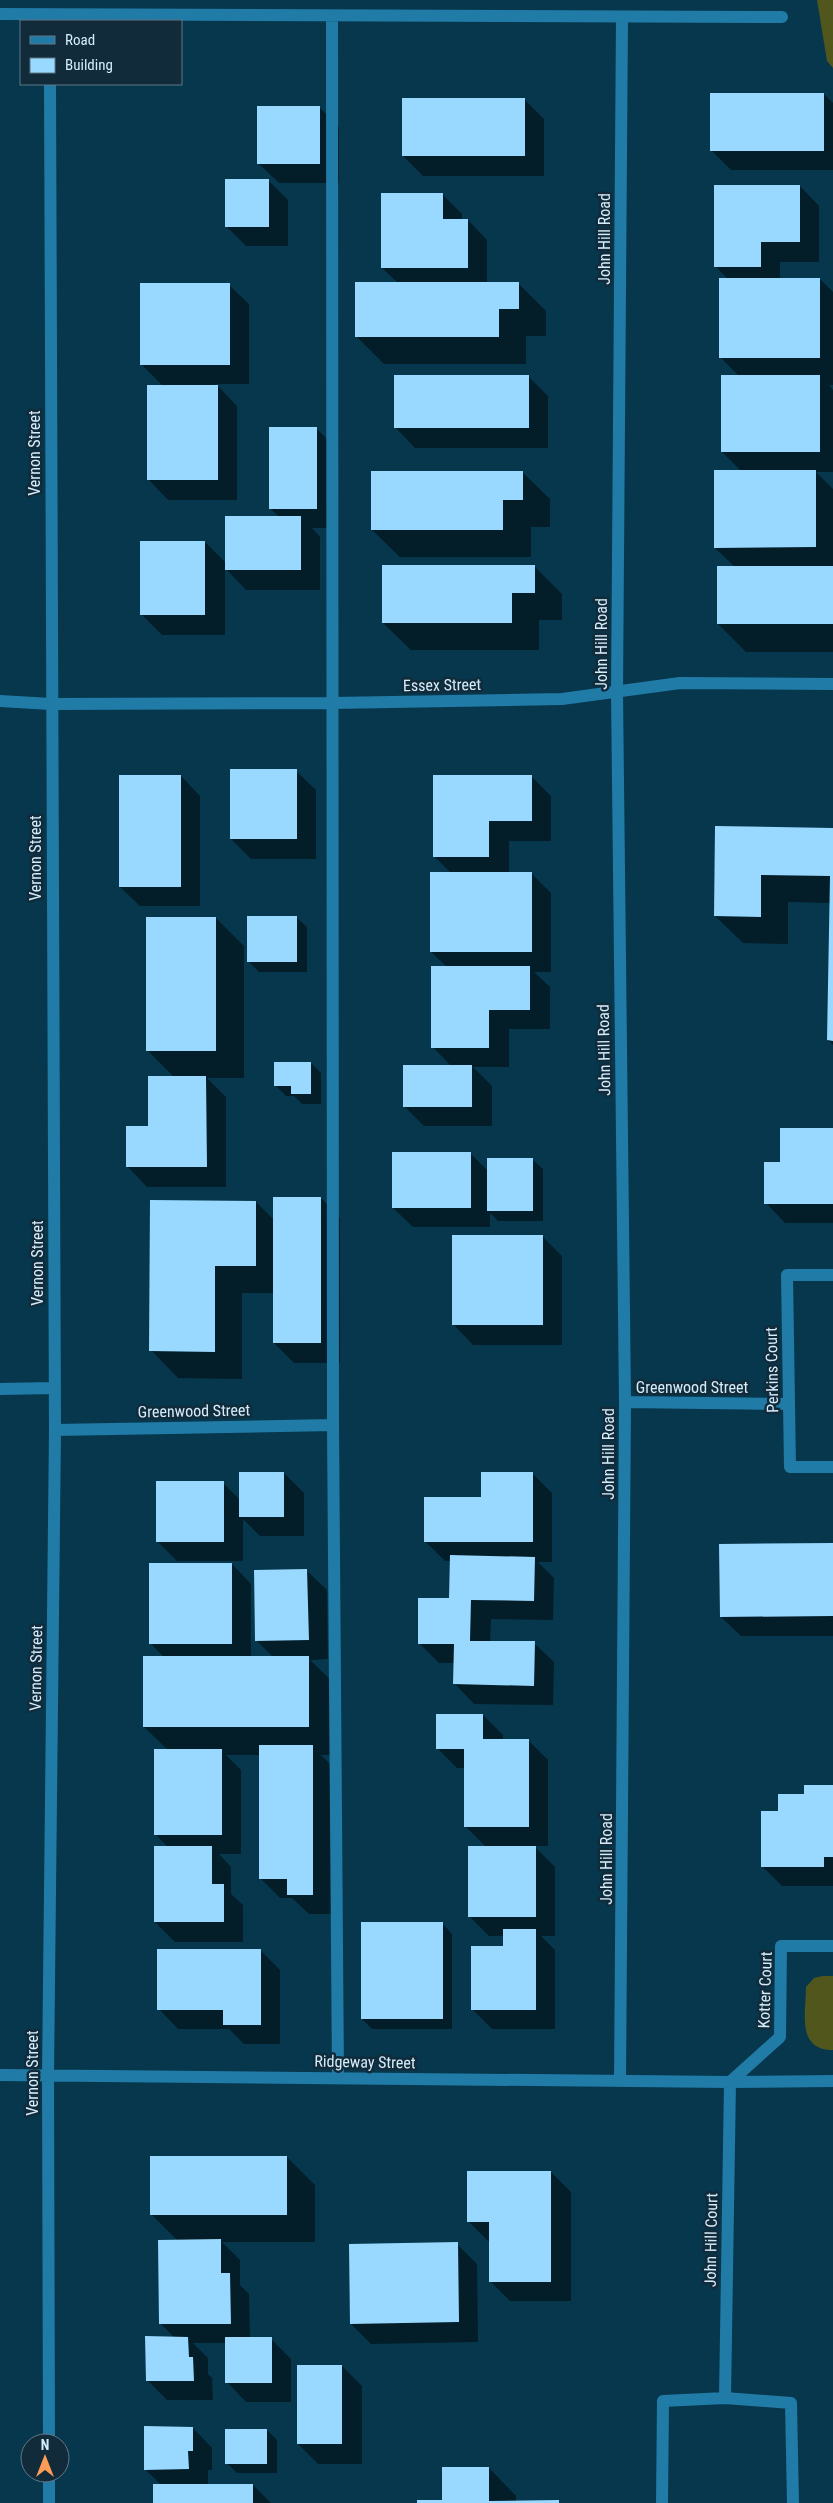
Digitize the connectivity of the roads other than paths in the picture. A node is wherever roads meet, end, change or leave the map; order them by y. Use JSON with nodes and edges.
{"nodes":[{"id":1,"x":0,"y":14,"type":"edge"},
{"id":2,"x":332,"y":16,"type":"junction"},
{"id":3,"x":782,"y":17,"type":"dead end"},
{"id":4,"x":49,"y":18,"type":"edge"},
{"id":5,"x":622,"y":18,"type":"junction"},
{"id":6,"x":50,"y":85,"type":"edge"},
{"id":7,"x":833,"y":684,"type":"edge"},
{"id":8,"x":617,"y":693,"type":"junction"},
{"id":9,"x":0,"y":701,"type":"edge"},
{"id":10,"x":51,"y":704,"type":"junction"},
{"id":11,"x":333,"y":704,"type":"junction"},
{"id":12,"x":833,"y":1275,"type":"edge"},
{"id":13,"x":54,"y":1388,"type":"junction"},
{"id":14,"x":0,"y":1389,"type":"edge"},
{"id":15,"x":625,"y":1402,"type":"junction"},
{"id":16,"x":789,"y":1404,"type":"junction"},
{"id":17,"x":333,"y":1425,"type":"junction"},
{"id":18,"x":55,"y":1430,"type":"junction"},
{"id":19,"x":833,"y":1467,"type":"edge"},
{"id":20,"x":833,"y":1946,"type":"edge"},
{"id":21,"x":0,"y":2075,"type":"edge"},
{"id":22,"x":48,"y":2075,"type":"junction"},
{"id":23,"x":338,"y":2078,"type":"junction"},
{"id":24,"x":620,"y":2081,"type":"junction"},
{"id":25,"x":833,"y":2081,"type":"edge"},
{"id":26,"x":730,"y":2082,"type":"junction"},
{"id":27,"x":725,"y":2398,"type":"junction"},
{"id":28,"x":49,"y":2433,"type":"edge"},
{"id":29,"x":49,"y":2483,"type":"edge"},
{"id":30,"x":49,"y":2503,"type":"edge"},
{"id":31,"x":662,"y":2503,"type":"edge"},
{"id":32,"x":793,"y":2503,"type":"edge"}],
"edges":[{"from":1,"to":4,"type":"street"},
{"from":2,"to":4,"type":"street"},
{"from":2,"to":5,"type":"street"},
{"from":2,"to":11,"type":"street"},
{"from":3,"to":5,"type":"street"},
{"from":5,"to":8,"type":"street","name":"John Hill Road"},
{"from":6,"to":10,"type":"street","name":"Vernon Street"},
{"from":7,"to":8,"type":"street","name":"Essex Street"},
{"from":8,"to":11,"type":"street","name":"Essex Street"},
{"from":8,"to":15,"type":"street","name":"John Hill Road"},
{"from":9,"to":10,"type":"street","name":"Essex Street"},
{"from":10,"to":11,"type":"street","name":"Essex Street"},
{"from":10,"to":13,"type":"street","name":"Vernon Street"},
{"from":11,"to":17,"type":"street"},
{"from":12,"to":16,"type":"street","name":"Perkins Court"},
{"from":13,"to":14,"type":"street"},
{"from":13,"to":18,"type":"street","name":"Vernon Street"},
{"from":15,"to":16,"type":"street","name":"Greenwood Street"},
{"from":15,"to":24,"type":"street","name":"John Hill Road"},
{"from":16,"to":19,"type":"street","name":"Perkins Court"},
{"from":17,"to":18,"type":"street","name":"Greenwood Street"},
{"from":17,"to":23,"type":"street"},
{"from":18,"to":22,"type":"street","name":"Vernon Street"},
{"from":20,"to":26,"type":"street","name":"Kotter Court"},
{"from":21,"to":22,"type":"street","name":"Ridgeway Street"},
{"from":22,"to":23,"type":"street","name":"Ridgeway Street"},
{"from":22,"to":28,"type":"street","name":"Vernon Street"},
{"from":23,"to":24,"type":"street","name":"Ridgeway Street"},
{"from":24,"to":26,"type":"street","name":"Ridgeway Street"},
{"from":25,"to":26,"type":"street"},
{"from":26,"to":27,"type":"street","name":"John Hill Court"},
{"from":27,"to":31,"type":"street"},
{"from":27,"to":32,"type":"street"},
{"from":29,"to":30,"type":"street"}]}
